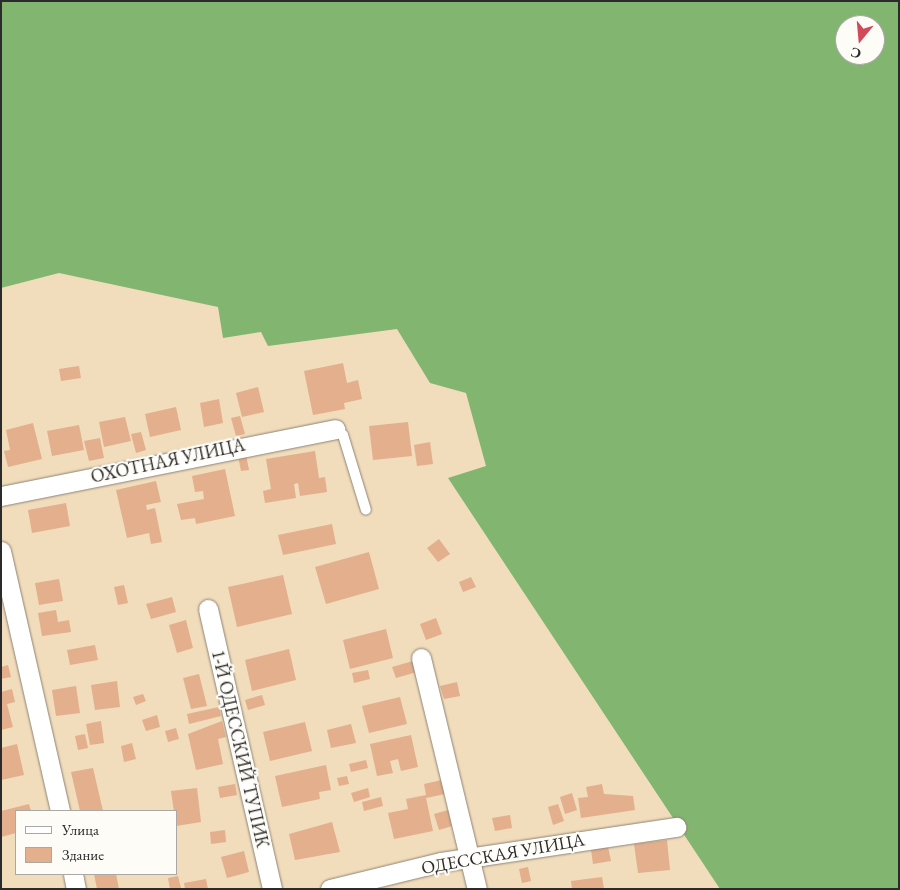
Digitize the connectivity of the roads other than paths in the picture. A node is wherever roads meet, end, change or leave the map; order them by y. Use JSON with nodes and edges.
{"nodes":[{"id":1,"x":335,"y":429,"type":"joint"},
{"id":2,"x":1,"y":496,"type":"edge"},
{"id":3,"x":366,"y":510,"type":"dead end"},
{"id":4,"x":1,"y":551,"type":"edge"},
{"id":5,"x":208,"y":609,"type":"dead end"},
{"id":6,"x":421,"y":658,"type":"dead end"},
{"id":7,"x":60,"y":810,"type":"edge"},
{"id":8,"x":676,"y":827,"type":"dead end"},
{"id":9,"x":466,"y":858,"type":"junction"},
{"id":10,"x":73,"y":875,"type":"edge"},
{"id":11,"x":76,"y":889,"type":"edge"},
{"id":12,"x":272,"y":889,"type":"edge"},
{"id":13,"x":330,"y":889,"type":"edge"},
{"id":14,"x":477,"y":889,"type":"edge"}],
"edges":[{"from":1,"to":2,"type":"street","name":"ОХОТНАЯ УЛИЦА"},
{"from":1,"to":3,"type":"lane"},
{"from":4,"to":7,"type":"street"},
{"from":5,"to":12,"type":"street","name":"1-Й ОДЕССКИЙ ТУПИК"},
{"from":6,"to":9,"type":"street"},
{"from":8,"to":9,"type":"street","name":"ОДЕССКАЯ УЛИЦА"},
{"from":9,"to":13,"type":"street","name":"ОДЕССКАЯ УЛИЦА"},
{"from":9,"to":14,"type":"street"},
{"from":10,"to":11,"type":"street"}]}
